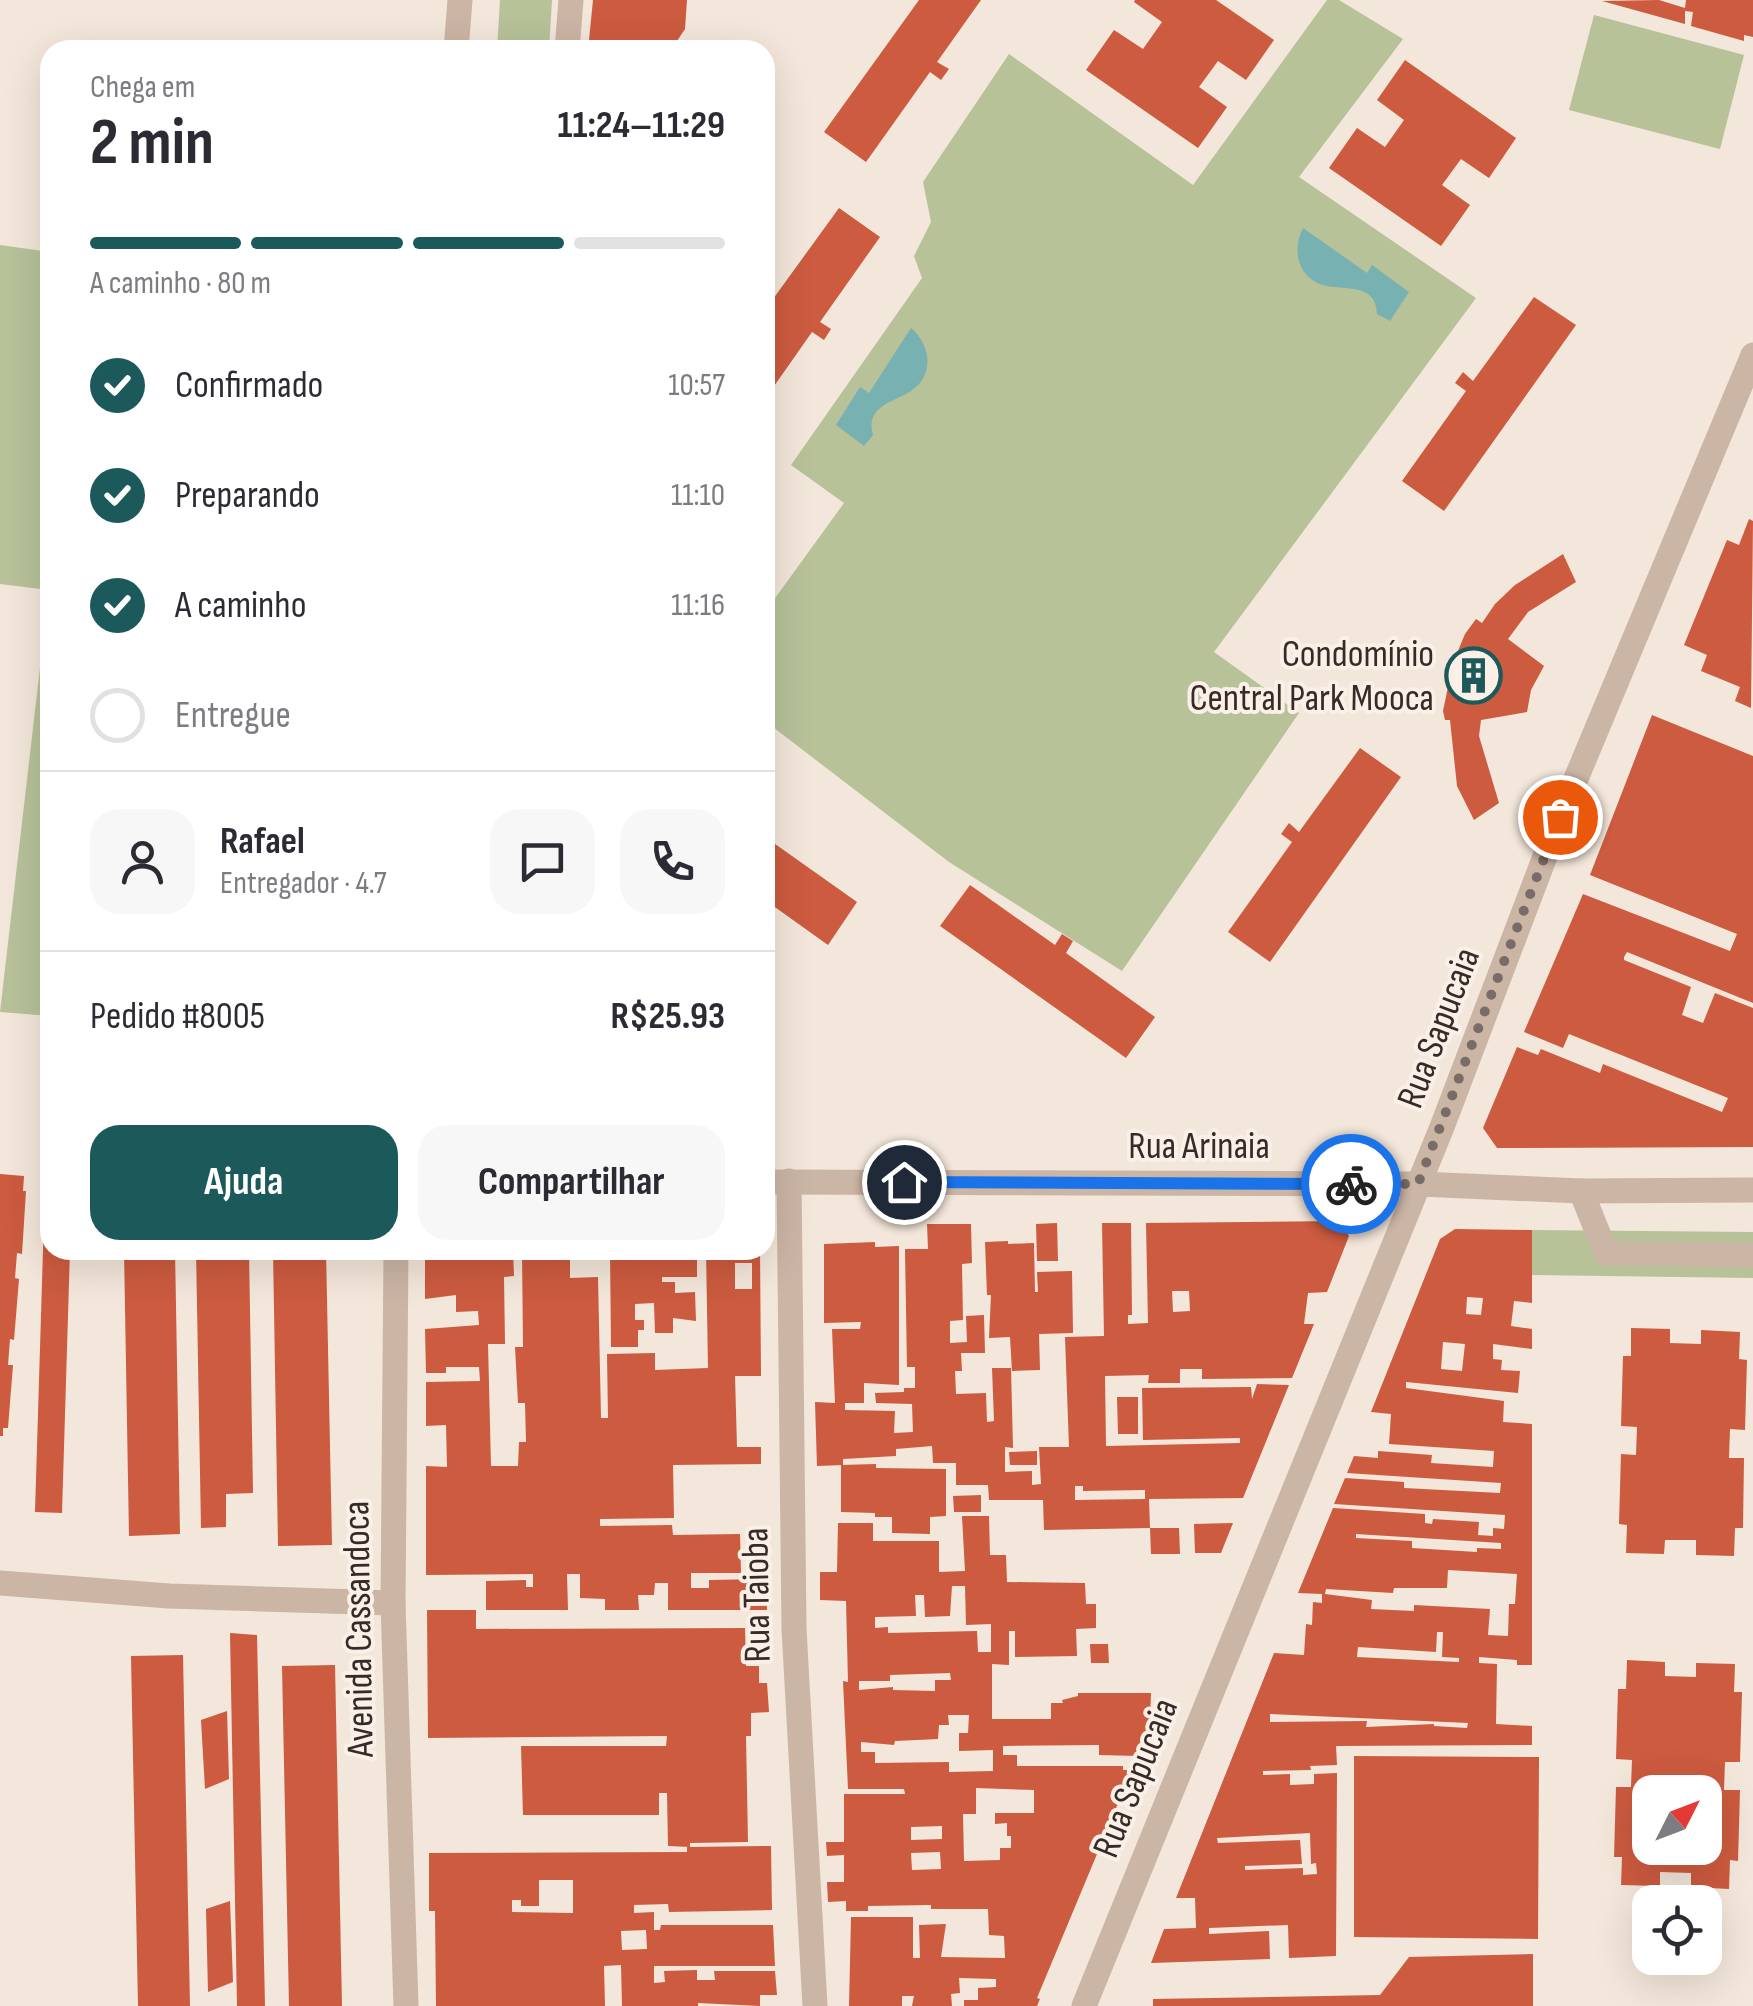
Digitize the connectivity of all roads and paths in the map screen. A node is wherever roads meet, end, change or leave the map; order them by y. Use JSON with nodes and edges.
{"nodes":[{"id":1,"x":460,"y":0,"type":"edge"},
{"id":2,"x":571,"y":0,"type":"edge"},
{"id":3,"x":457,"y":40,"type":"edge"},
{"id":4,"x":568,"y":40,"type":"edge"},
{"id":5,"x":1753,"y":355,"type":"edge"},
{"id":6,"x":777,"y":1182,"type":"edge"},
{"id":7,"x":1418,"y":1184,"type":"junction"},
{"id":8,"x":1581,"y":1190,"type":"junction"},
{"id":9,"x":1753,"y":1190,"type":"edge"},
{"id":10,"x":1753,"y":1255,"type":"edge"},
{"id":11,"x":396,"y":1260,"type":"edge"},
{"id":12,"x":0,"y":1583,"type":"edge"},
{"id":13,"x":393,"y":1603,"type":"junction"},
{"id":14,"x":406,"y":2006,"type":"edge"},
{"id":15,"x":815,"y":2006,"type":"edge"},
{"id":16,"x":1084,"y":2006,"type":"edge"}],
"edges":[{"from":1,"to":3,"type":"street"},
{"from":2,"to":4,"type":"street"},
{"from":5,"to":7,"type":"street","name":"Rua Sapucaia"},
{"from":6,"to":7,"type":"street","name":"Rua Arinaia"},
{"from":6,"to":15,"type":"street","name":"Rua Taioba"},
{"from":7,"to":8,"type":"street","name":"Rua Arinaia"},
{"from":7,"to":16,"type":"street","name":"Rua Sapucaia"},
{"from":8,"to":9,"type":"street","name":"Rua Arinaia"},
{"from":8,"to":10,"type":"street"},
{"from":11,"to":13,"type":"street","name":"Avenida Cassandoca"},
{"from":12,"to":13,"type":"street"},
{"from":13,"to":14,"type":"street","name":"Avenida Cassandoca"}]}
